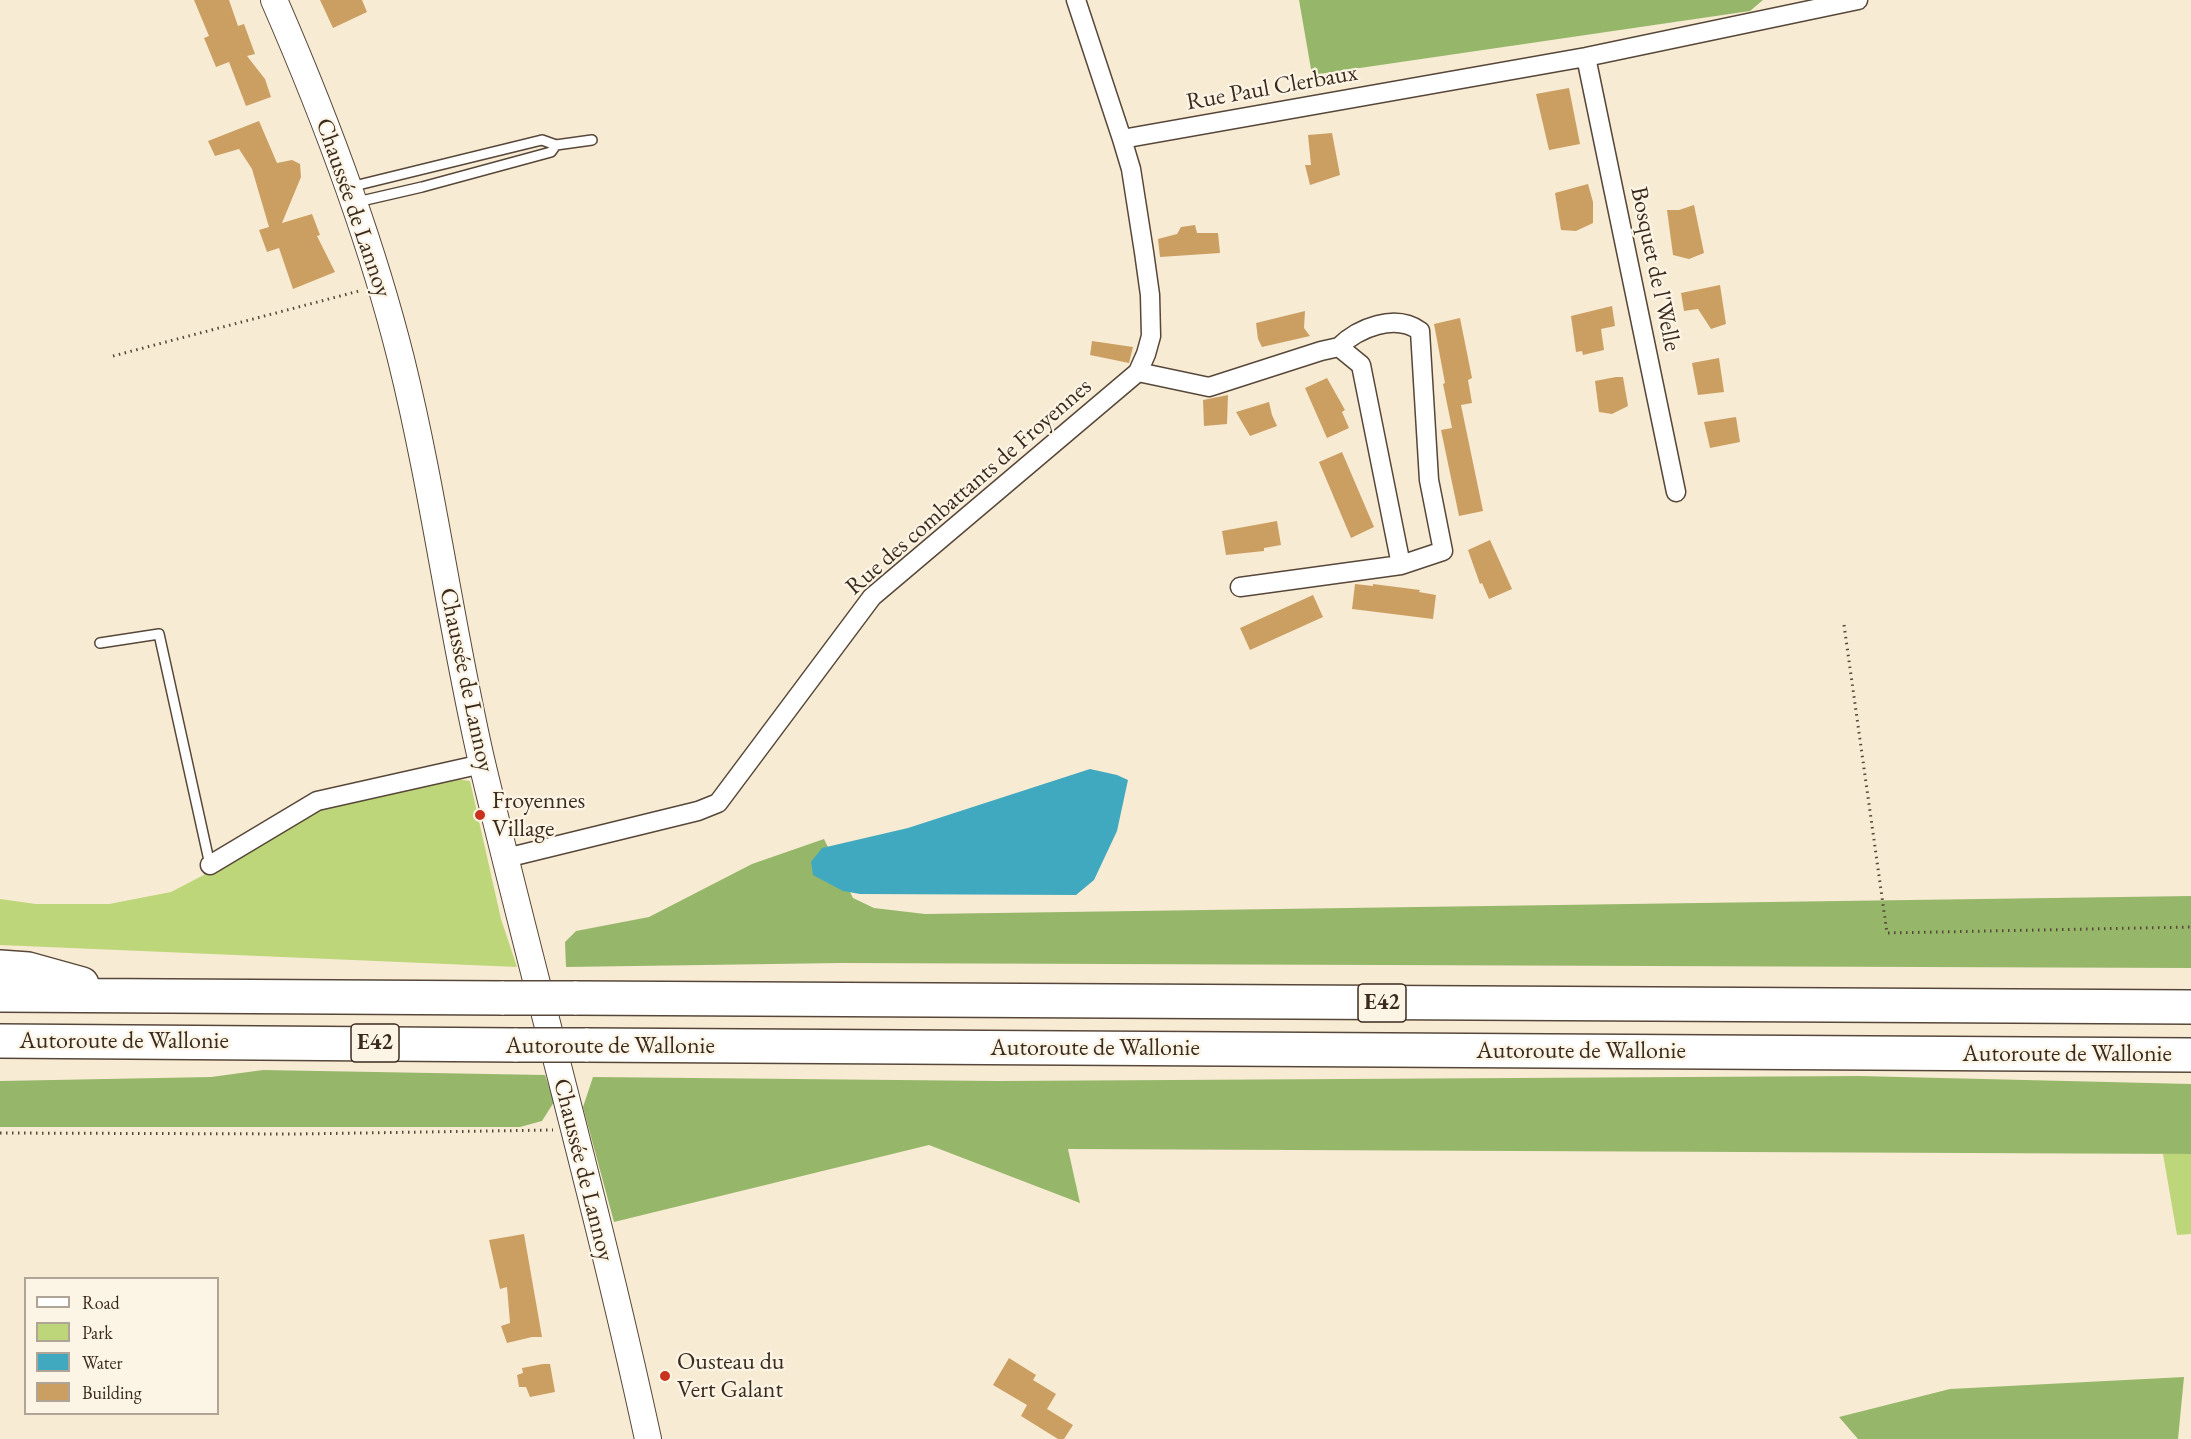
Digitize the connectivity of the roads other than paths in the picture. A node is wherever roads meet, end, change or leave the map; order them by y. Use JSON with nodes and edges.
{"nodes":[{"id":1,"x":274,"y":0,"type":"edge"},
{"id":2,"x":1076,"y":0,"type":"edge"},
{"id":3,"x":1858,"y":0,"type":"edge"},
{"id":4,"x":1586,"y":57,"type":"junction"},
{"id":5,"x":1122,"y":139,"type":"junction"},
{"id":6,"x":592,"y":140,"type":"dead end"},
{"id":7,"x":556,"y":145,"type":"junction"},
{"id":8,"x":352,"y":195,"type":"junction"},
{"id":9,"x":1339,"y":347,"type":"junction"},
{"id":10,"x":1138,"y":372,"type":"junction"},
{"id":11,"x":1676,"y":492,"type":"dead end"},
{"id":12,"x":1401,"y":565,"type":"junction"},
{"id":13,"x":1240,"y":587,"type":"dead end"},
{"id":14,"x":100,"y":643,"type":"dead end"},
{"id":15,"x":483,"y":764,"type":"junction"},
{"id":16,"x":506,"y":858,"type":"junction"},
{"id":17,"x":210,"y":866,"type":"joint"},
{"id":18,"x":0,"y":967,"type":"edge"},
{"id":19,"x":0,"y":995,"type":"edge"},
{"id":20,"x":125,"y":995,"type":"junction"},
{"id":21,"x":2191,"y":1006,"type":"edge"},
{"id":22,"x":0,"y":1041,"type":"edge"},
{"id":23,"x":2191,"y":1055,"type":"edge"},
{"id":24,"x":648,"y":1439,"type":"edge"}],
"edges":[{"from":1,"to":8,"type":"main road","name":"Chaussée de Lannoy"},
{"from":2,"to":5,"type":"street","name":"Rue des combattants de Froyennes"},
{"from":3,"to":4,"type":"street"},
{"from":4,"to":5,"type":"street","name":"Rue Paul Clerbaux"},
{"from":4,"to":11,"type":"street","name":"Bosquet de l'Welle"},
{"from":5,"to":10,"type":"street","name":"Rue des combattants de Froyennes"},
{"from":6,"to":7,"type":"lane"},
{"from":7,"to":8,"type":"lane"},
{"from":7,"to":8,"type":"lane"},
{"from":8,"to":15,"type":"main road","name":"Chaussée de Lannoy"},
{"from":9,"to":10,"type":"street"},
{"from":9,"to":12,"type":"street"},
{"from":9,"to":12,"type":"street"},
{"from":10,"to":16,"type":"street","name":"Rue des combattants de Froyennes"},
{"from":12,"to":13,"type":"street"},
{"from":14,"to":17,"type":"lane"},
{"from":15,"to":16,"type":"main road","name":"Chaussée de Lannoy"},
{"from":15,"to":17,"type":"street"},
{"from":16,"to":24,"type":"main road","name":"Chaussée de Lannoy"},
{"from":18,"to":20,"type":"highway"},
{"from":19,"to":20,"type":"highway","name":"Autoroute de Wallonie","number":"E42"},
{"from":20,"to":21,"type":"highway","name":"Autoroute de Wallonie","number":"E42","bridge":true},
{"from":22,"to":23,"type":"highway","name":"Autoroute de Wallonie","number":"E42","bridge":true}]}
